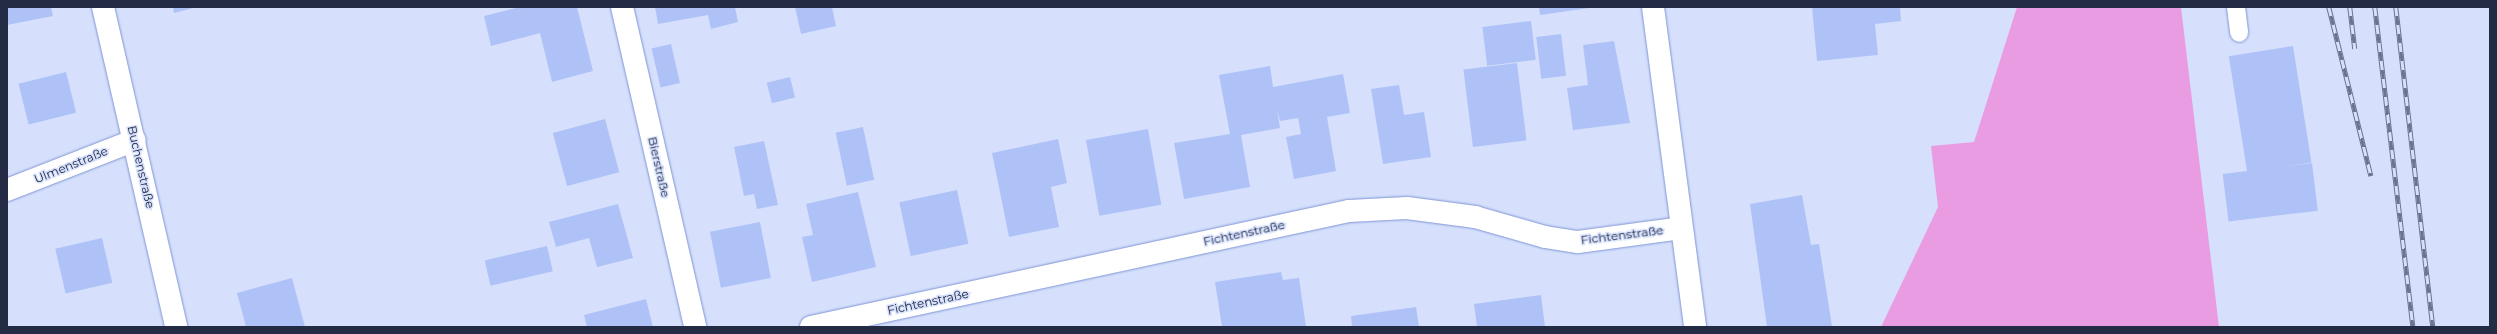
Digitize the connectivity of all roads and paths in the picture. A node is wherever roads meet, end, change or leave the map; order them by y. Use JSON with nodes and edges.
{"nodes":[{"id":1,"x":103,"y":7,"type":"edge"},
{"id":2,"x":622,"y":7,"type":"edge"},
{"id":3,"x":1653,"y":7,"type":"edge"},
{"id":4,"x":2236,"y":7,"type":"edge"},
{"id":5,"x":2239,"y":33,"type":"dead end"},
{"id":6,"x":135,"y":140,"type":"junction"},
{"id":7,"x":7,"y":190,"type":"edge"},
{"id":8,"x":1681,"y":228,"type":"junction"},
{"id":9,"x":176,"y":327,"type":"edge"},
{"id":10,"x":695,"y":327,"type":"edge"},
{"id":11,"x":811,"y":327,"type":"edge"},
{"id":12,"x":1695,"y":327,"type":"edge"}],
"edges":[{"from":1,"to":6,"type":"street","name":"Buchenstraße"},
{"from":2,"to":10,"type":"street","name":"Bierstraße"},
{"from":3,"to":8,"type":"street","name":"Fichtenstraße"},
{"from":4,"to":5,"type":"lane"},
{"from":6,"to":7,"type":"street","name":"Ulmenstraße"},
{"from":6,"to":9,"type":"street","name":"Buchenstraße"},
{"from":8,"to":11,"type":"street","name":"Fichtenstraße"},
{"from":8,"to":12,"type":"street","name":"Fichtenstraße"}]}
